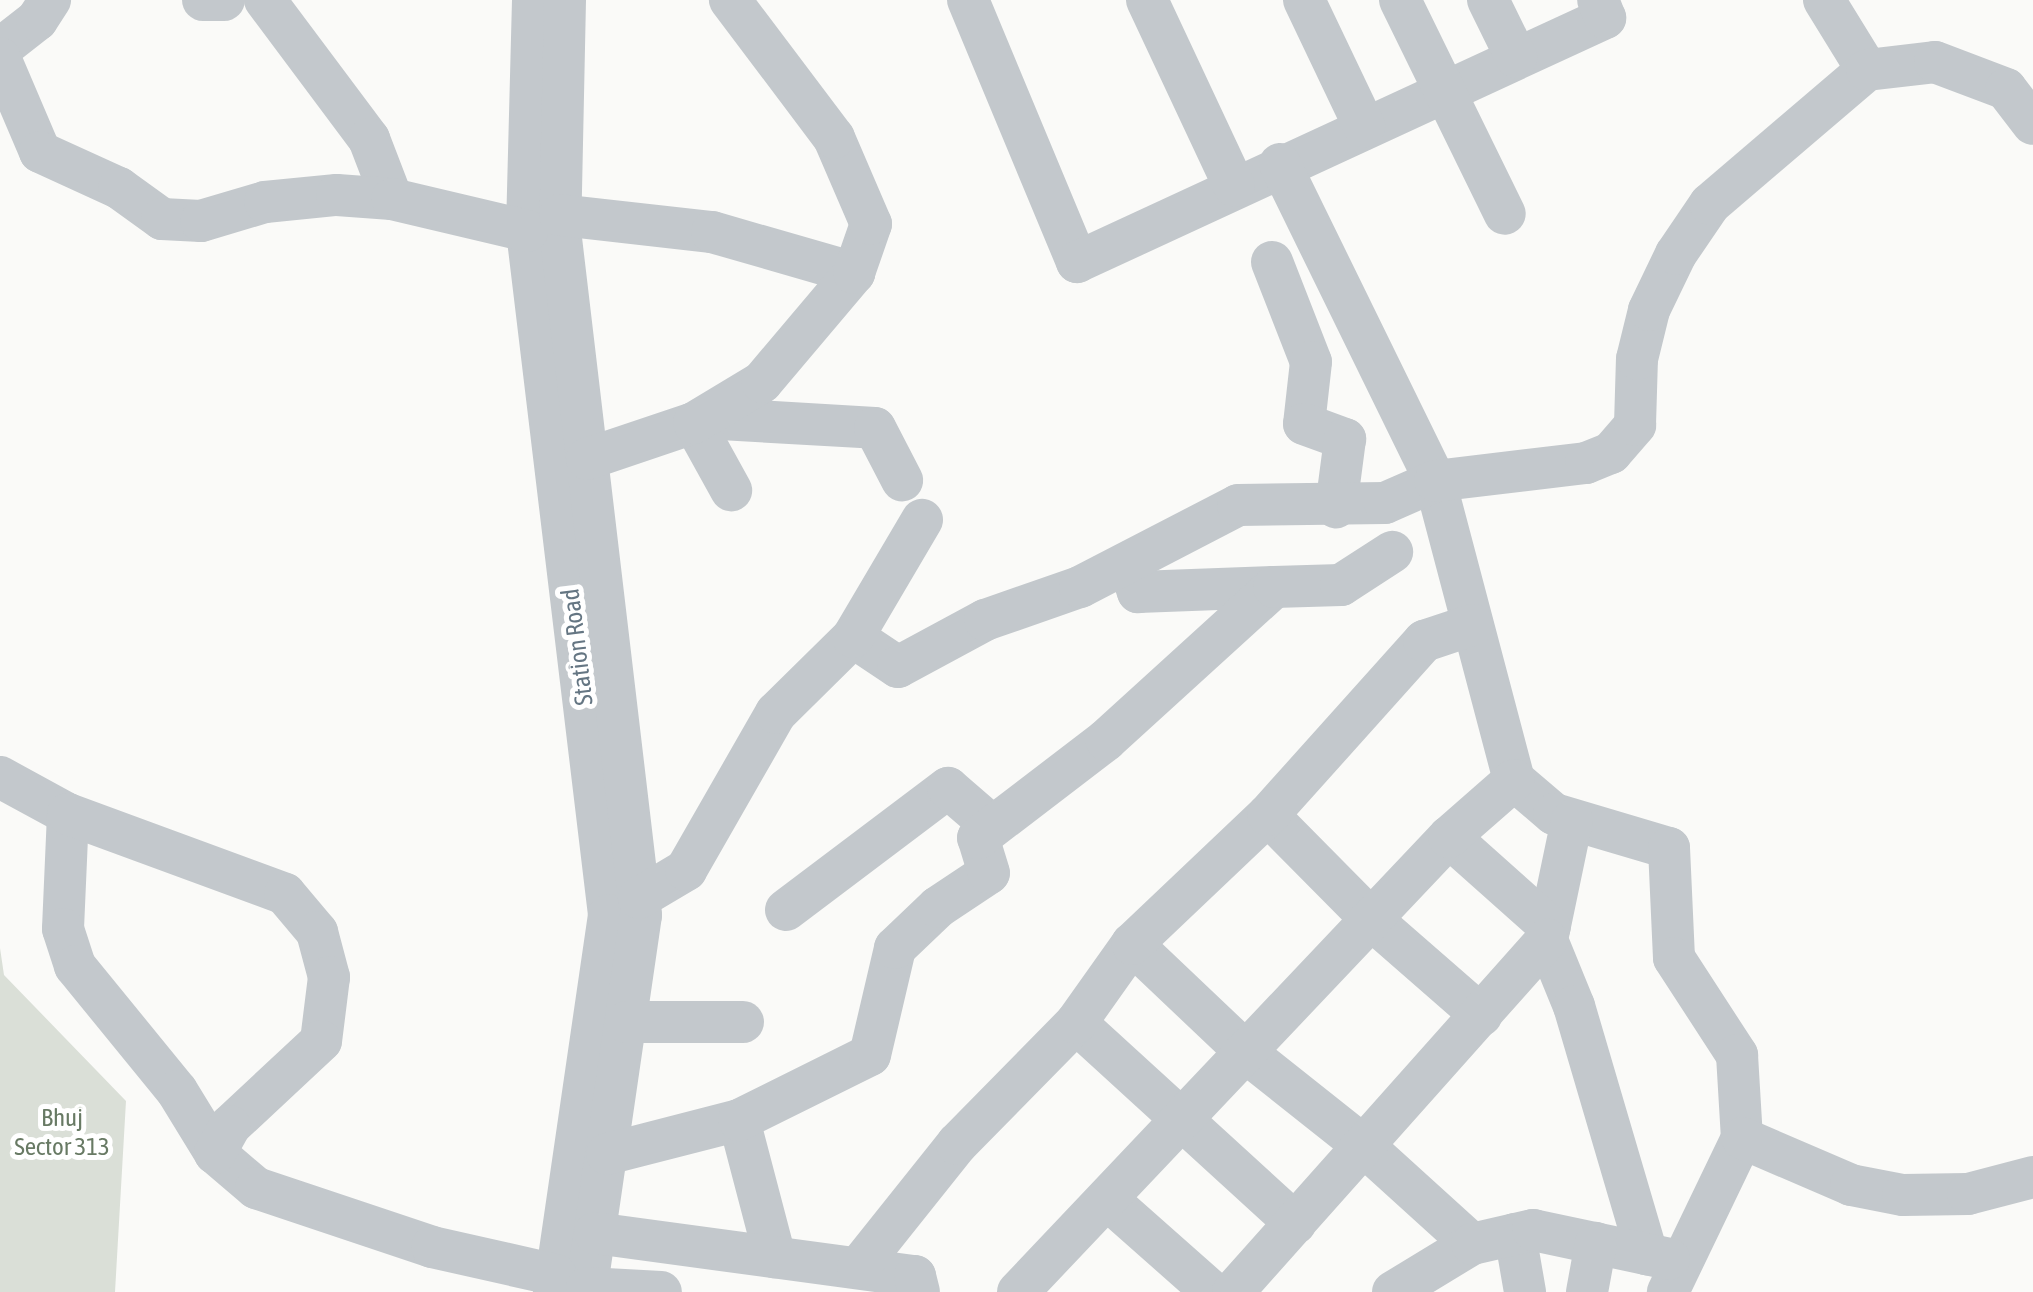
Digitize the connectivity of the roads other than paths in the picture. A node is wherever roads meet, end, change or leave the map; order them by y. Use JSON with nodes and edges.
{"nodes":[{"id":1,"x":50,"y":0,"type":"edge"},
{"id":2,"x":202,"y":0,"type":"edge"},
{"id":3,"x":224,"y":0,"type":"edge"},
{"id":4,"x":265,"y":0,"type":"edge"},
{"id":5,"x":533,"y":0,"type":"edge"},
{"id":6,"x":566,"y":0,"type":"edge"},
{"id":7,"x":730,"y":0,"type":"edge"},
{"id":8,"x":968,"y":0,"type":"edge"},
{"id":9,"x":1148,"y":0,"type":"edge"},
{"id":10,"x":1304,"y":0,"type":"edge"},
{"id":11,"x":1488,"y":0,"type":"edge"},
{"id":12,"x":1598,"y":0,"type":"edge"},
{"id":13,"x":1824,"y":0,"type":"edge"},
{"id":14,"x":1415,"y":5,"type":"edge"},
{"id":15,"x":0,"y":49,"type":"edge"},
{"id":16,"x":0,"y":58,"type":"edge"},
{"id":17,"x":1516,"y":58,"type":"junction"},
{"id":18,"x":1866,"y":70,"type":"junction"},
{"id":19,"x":1445,"y":89,"type":"junction"},
{"id":20,"x":2033,"y":124,"type":"edge"},
{"id":21,"x":1364,"y":126,"type":"junction"},
{"id":22,"x":1280,"y":164,"type":"junction"},
{"id":23,"x":1234,"y":186,"type":"junction"},
{"id":24,"x":392,"y":200,"type":"junction"},
{"id":25,"x":1505,"y":214,"type":"dead end"},
{"id":26,"x":544,"y":223,"type":"junction"},
{"id":27,"x":1272,"y":262,"type":"dead end"},
{"id":28,"x":854,"y":273,"type":"junction"},
{"id":29,"x":698,"y":420,"type":"junction"},
{"id":30,"x":587,"y":459,"type":"junction"},
{"id":31,"x":902,"y":480,"type":"dead end"},
{"id":32,"x":1435,"y":481,"type":"junction"},
{"id":33,"x":731,"y":490,"type":"dead end"},
{"id":34,"x":1336,"y":507,"type":"junction"},
{"id":35,"x":922,"y":520,"type":"dead end"},
{"id":36,"x":1392,"y":552,"type":"dead end"},
{"id":37,"x":1128,"y":563,"type":"junction"},
{"id":38,"x":1274,"y":587,"type":"junction"},
{"id":39,"x":1472,"y":624,"type":"junction"},
{"id":40,"x":853,"y":637,"type":"junction"},
{"id":41,"x":0,"y":777,"type":"edge"},
{"id":42,"x":1514,"y":780,"type":"junction"},
{"id":43,"x":68,"y":814,"type":"junction"},
{"id":44,"x":1268,"y":815,"type":"junction"},
{"id":45,"x":1572,"y":820,"type":"junction"},
{"id":46,"x":992,"y":826,"type":"junction"},
{"id":47,"x":1448,"y":837,"type":"junction"},
{"id":48,"x":639,"y":898,"type":"junction"},
{"id":49,"x":786,"y":910,"type":"dead end"},
{"id":50,"x":1372,"y":920,"type":"junction"},
{"id":51,"x":1548,"y":933,"type":"junction"},
{"id":52,"x":1132,"y":944,"type":"junction"},
{"id":53,"x":1481,"y":1015,"type":"junction"},
{"id":54,"x":626,"y":1022,"type":"junction"},
{"id":55,"x":743,"y":1022,"type":"dead end"},
{"id":56,"x":1076,"y":1023,"type":"junction"},
{"id":57,"x":1249,"y":1055,"type":"junction"},
{"id":58,"x":740,"y":1120,"type":"junction"},
{"id":59,"x":1181,"y":1124,"type":"junction"},
{"id":60,"x":1742,"y":1138,"type":"junction"},
{"id":61,"x":1365,"y":1147,"type":"junction"},
{"id":62,"x":214,"y":1153,"type":"junction"},
{"id":63,"x":607,"y":1154,"type":"junction"},
{"id":64,"x":2033,"y":1176,"type":"edge"},
{"id":65,"x":1107,"y":1199,"type":"junction"},
{"id":66,"x":1295,"y":1224,"type":"junction"},
{"id":67,"x":595,"y":1233,"type":"junction"},
{"id":68,"x":1516,"y":1234,"type":"junction"},
{"id":69,"x":1596,"y":1243,"type":"junction"},
{"id":70,"x":1472,"y":1244,"type":"junction"},
{"id":71,"x":775,"y":1257,"type":"junction"},
{"id":72,"x":858,"y":1268,"type":"junction"},
{"id":73,"x":1665,"y":1269,"type":"edge"},
{"id":74,"x":571,"y":1287,"type":"edge"},
{"id":75,"x":660,"y":1292,"type":"edge"},
{"id":76,"x":919,"y":1292,"type":"edge"},
{"id":77,"x":1018,"y":1292,"type":"edge"},
{"id":78,"x":1212,"y":1292,"type":"edge"},
{"id":79,"x":1233,"y":1292,"type":"edge"},
{"id":80,"x":1392,"y":1292,"type":"edge"},
{"id":81,"x":1526,"y":1292,"type":"edge"},
{"id":82,"x":1587,"y":1292,"type":"edge"}],
"edges":[{"from":1,"to":15,"type":"street"},
{"from":2,"to":3,"type":"street"},
{"from":4,"to":24,"type":"street"},
{"from":5,"to":26,"type":"street","name":"Station Road"},
{"from":6,"to":26,"type":"street","name":"Station Road"},
{"from":7,"to":28,"type":"street"},
{"from":8,"to":23,"type":"street"},
{"from":9,"to":23,"type":"street"},
{"from":10,"to":21,"type":"street"},
{"from":11,"to":17,"type":"street"},
{"from":12,"to":17,"type":"street"},
{"from":13,"to":18,"type":"street"},
{"from":14,"to":19,"type":"street"},
{"from":16,"to":24,"type":"street"},
{"from":17,"to":19,"type":"street"},
{"from":18,"to":20,"type":"street"},
{"from":18,"to":32,"type":"street"},
{"from":19,"to":21,"type":"street"},
{"from":19,"to":25,"type":"street"},
{"from":21,"to":22,"type":"street"},
{"from":22,"to":23,"type":"street"},
{"from":22,"to":32,"type":"street"},
{"from":24,"to":26,"type":"street"},
{"from":26,"to":28,"type":"street"},
{"from":26,"to":30,"type":"street","name":"Station Road"},
{"from":26,"to":74,"type":"street","name":"Station Road"},
{"from":27,"to":34,"type":"street"},
{"from":28,"to":29,"type":"street"},
{"from":29,"to":30,"type":"street"},
{"from":29,"to":31,"type":"street"},
{"from":29,"to":33,"type":"street"},
{"from":30,"to":48,"type":"street","name":"Station Road"},
{"from":32,"to":34,"type":"street"},
{"from":32,"to":39,"type":"street"},
{"from":34,"to":37,"type":"street"},
{"from":35,"to":40,"type":"street"},
{"from":36,"to":38,"type":"street"},
{"from":37,"to":38,"type":"street"},
{"from":37,"to":40,"type":"street"},
{"from":38,"to":46,"type":"street"},
{"from":39,"to":42,"type":"street"},
{"from":39,"to":44,"type":"street"},
{"from":40,"to":48,"type":"street"},
{"from":41,"to":43,"type":"street"},
{"from":42,"to":45,"type":"street"},
{"from":42,"to":47,"type":"street"},
{"from":43,"to":62,"type":"street"},
{"from":43,"to":62,"type":"street"},
{"from":44,"to":50,"type":"street"},
{"from":44,"to":52,"type":"street"},
{"from":45,"to":51,"type":"street"},
{"from":45,"to":60,"type":"street"},
{"from":46,"to":49,"type":"street"},
{"from":46,"to":58,"type":"street"},
{"from":47,"to":50,"type":"street"},
{"from":47,"to":51,"type":"street"},
{"from":48,"to":54,"type":"street","name":"Station Road"},
{"from":50,"to":53,"type":"street"},
{"from":50,"to":57,"type":"street"},
{"from":51,"to":53,"type":"street"},
{"from":51,"to":73,"type":"street"},
{"from":52,"to":56,"type":"street"},
{"from":52,"to":57,"type":"street"},
{"from":53,"to":61,"type":"street"},
{"from":54,"to":55,"type":"street"},
{"from":54,"to":63,"type":"street","name":"Station Road"},
{"from":56,"to":59,"type":"street"},
{"from":56,"to":72,"type":"street"},
{"from":57,"to":59,"type":"street"},
{"from":57,"to":61,"type":"street"},
{"from":58,"to":63,"type":"street"},
{"from":58,"to":71,"type":"street"},
{"from":59,"to":65,"type":"street"},
{"from":59,"to":66,"type":"street"},
{"from":60,"to":64,"type":"street"},
{"from":60,"to":73,"type":"street"},
{"from":61,"to":66,"type":"street"},
{"from":61,"to":70,"type":"street"},
{"from":62,"to":74,"type":"street"},
{"from":63,"to":67,"type":"street","name":"Station Road"},
{"from":65,"to":77,"type":"street"},
{"from":65,"to":78,"type":"street"},
{"from":66,"to":79,"type":"street"},
{"from":67,"to":71,"type":"street"},
{"from":67,"to":74,"type":"street","name":"Station Road"},
{"from":68,"to":69,"type":"street"},
{"from":68,"to":70,"type":"street"},
{"from":68,"to":81,"type":"street"},
{"from":69,"to":73,"type":"street"},
{"from":69,"to":82,"type":"street"},
{"from":70,"to":80,"type":"street"},
{"from":71,"to":72,"type":"street"},
{"from":72,"to":76,"type":"street"},
{"from":74,"to":75,"type":"street"}]}
